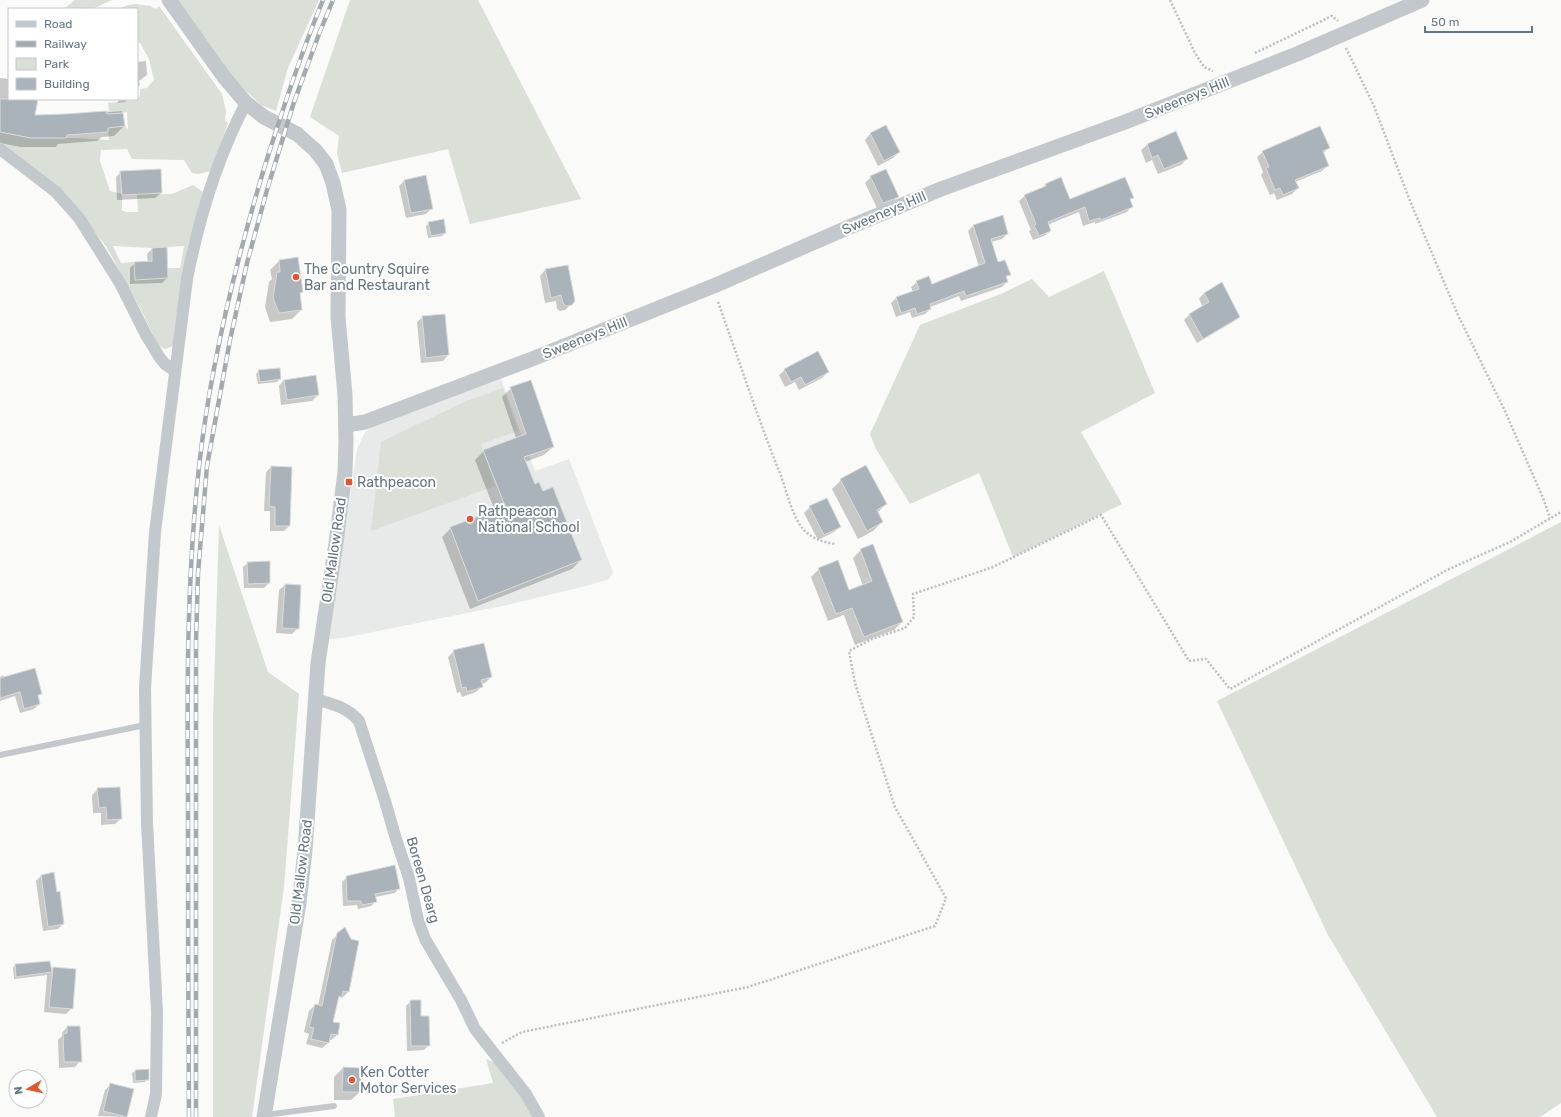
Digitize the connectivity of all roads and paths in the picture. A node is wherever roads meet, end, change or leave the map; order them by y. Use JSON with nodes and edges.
{"nodes":[{"id":1,"x":169,"y":0,"type":"edge"},
{"id":2,"x":1170,"y":0,"type":"edge"},
{"id":3,"x":1422,"y":0,"type":"edge"},
{"id":4,"x":1343,"y":34,"type":"junction"},
{"id":5,"x":1251,"y":55,"type":"dead end"},
{"id":6,"x":1216,"y":73,"type":"dead end"},
{"id":7,"x":246,"y":103,"type":"junction"},
{"id":8,"x":0,"y":149,"type":"edge"},
{"id":9,"x":718,"y":302,"type":"dead end"},
{"id":10,"x":175,"y":371,"type":"junction"},
{"id":11,"x":346,"y":425,"type":"junction"},
{"id":12,"x":1561,"y":512,"type":"edge"},
{"id":13,"x":1550,"y":518,"type":"junction"},
{"id":14,"x":835,"y":544,"type":"dead end"},
{"id":15,"x":315,"y":699,"type":"junction"},
{"id":16,"x":145,"y":725,"type":"junction"},
{"id":17,"x":0,"y":755,"type":"edge"},
{"id":18,"x":491,"y":1049,"type":"junction"},
{"id":19,"x":334,"y":1106,"type":"dead end"},
{"id":20,"x":264,"y":1116,"type":"edge"},
{"id":21,"x":151,"y":1117,"type":"edge"},
{"id":22,"x":539,"y":1117,"type":"edge"}],
"edges":[{"from":1,"to":7,"type":"street","name":"Old Mallow Road"},
{"from":2,"to":6,"type":"path"},
{"from":3,"to":4,"type":"street","name":"Sweeneys Hill"},
{"from":4,"to":5,"type":"path"},
{"from":4,"to":11,"type":"street","name":"Sweeneys Hill"},
{"from":4,"to":13,"type":"path"},
{"from":7,"to":10,"type":"street"},
{"from":7,"to":11,"type":"street","name":"Old Mallow Road"},
{"from":8,"to":10,"type":"street"},
{"from":9,"to":14,"type":"path"},
{"from":10,"to":16,"type":"street"},
{"from":11,"to":15,"type":"street","name":"Old Mallow Road"},
{"from":12,"to":13,"type":"path"},
{"from":13,"to":18,"type":"path"},
{"from":15,"to":18,"type":"street","name":"Boreen Dearg"},
{"from":15,"to":20,"type":"street","name":"Old Mallow Road"},
{"from":16,"to":17,"type":"lane"},
{"from":16,"to":21,"type":"street"},
{"from":18,"to":22,"type":"street","name":"Boreen Dearg"},
{"from":19,"to":20,"type":"lane"}]}
